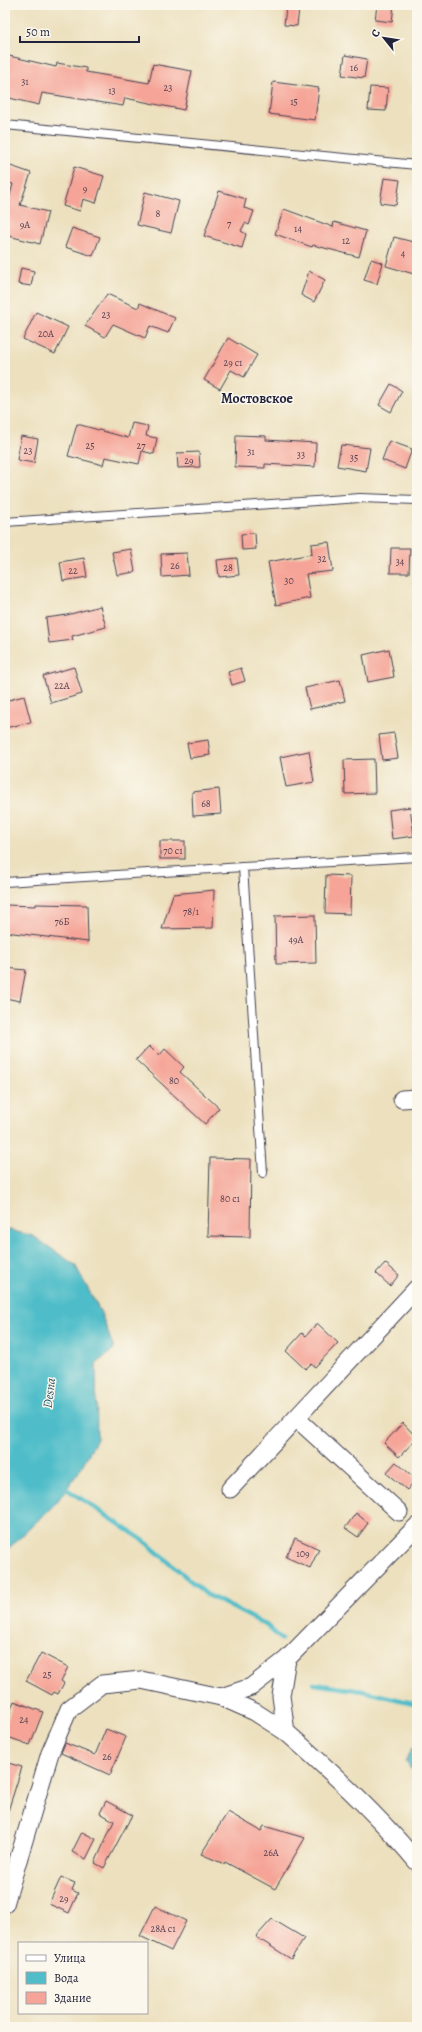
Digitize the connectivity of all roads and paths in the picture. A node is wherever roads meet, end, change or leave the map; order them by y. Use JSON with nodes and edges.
{"nodes":[{"id":1,"x":5,"y":125,"type":"edge"},
{"id":2,"x":417,"y":165,"type":"edge"},
{"id":3,"x":417,"y":500,"type":"edge"},
{"id":4,"x":5,"y":522,"type":"edge"},
{"id":5,"x":417,"y":857,"type":"edge"},
{"id":6,"x":243,"y":867,"type":"junction"},
{"id":7,"x":5,"y":882,"type":"edge"},
{"id":8,"x":263,"y":1173,"type":"dead end"},
{"id":9,"x":417,"y":1288,"type":"edge"},
{"id":10,"x":296,"y":1418,"type":"junction"},
{"id":11,"x":230,"y":1489,"type":"dead end"},
{"id":12,"x":399,"y":1512,"type":"dead end"},
{"id":13,"x":417,"y":1526,"type":"edge"},
{"id":14,"x":288,"y":1659,"type":"junction"},
{"id":15,"x":221,"y":1697,"type":"junction"},
{"id":16,"x":286,"y":1732,"type":"junction"},
{"id":17,"x":417,"y":1862,"type":"edge"},
{"id":18,"x":5,"y":1904,"type":"edge"}],
"edges":[{"from":1,"to":2,"type":"lane"},
{"from":3,"to":4,"type":"lane"},
{"from":5,"to":6,"type":"lane"},
{"from":6,"to":7,"type":"lane"},
{"from":6,"to":8,"type":"lane"},
{"from":9,"to":10,"type":"street"},
{"from":10,"to":11,"type":"street"},
{"from":10,"to":12,"type":"street"},
{"from":13,"to":14,"type":"street"},
{"from":14,"to":15,"type":"street"},
{"from":14,"to":16,"type":"street"},
{"from":15,"to":16,"type":"street"},
{"from":15,"to":18,"type":"street"},
{"from":16,"to":17,"type":"street"}]}
